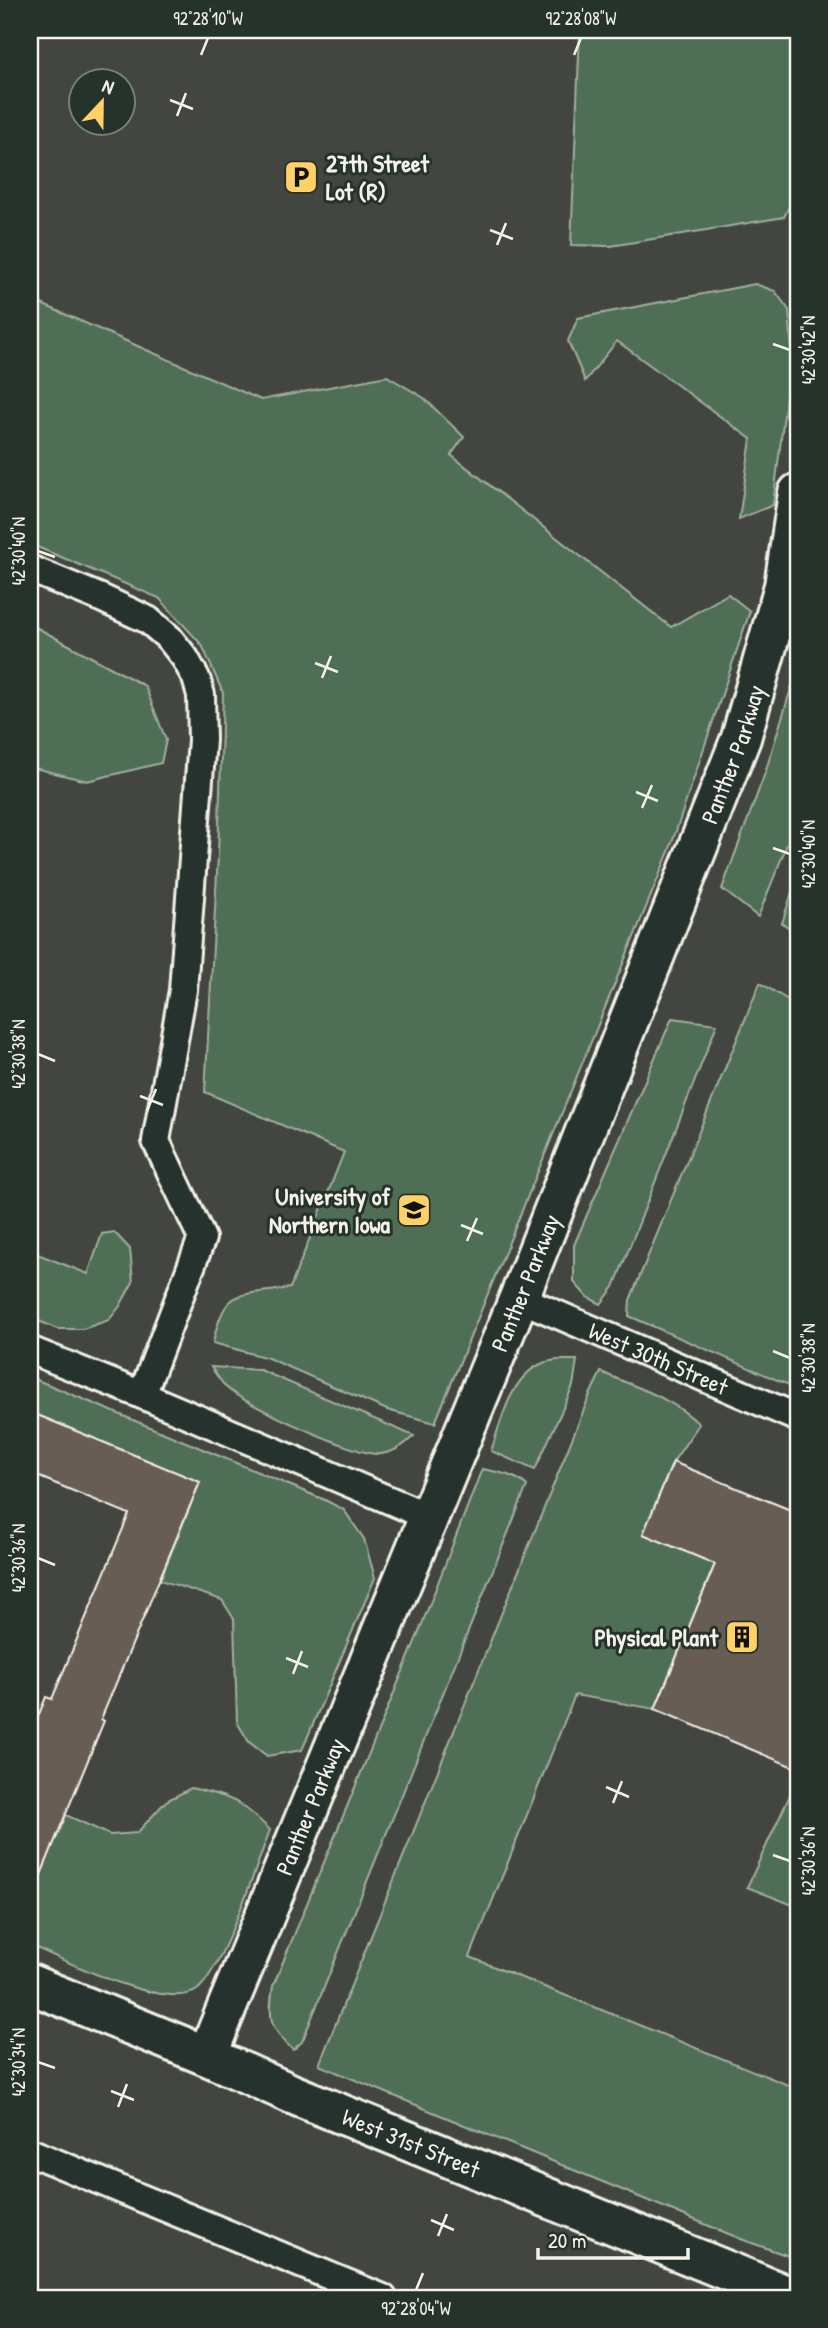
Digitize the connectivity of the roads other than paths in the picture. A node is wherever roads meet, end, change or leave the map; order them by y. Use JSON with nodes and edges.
{"nodes":[{"id":1,"x":798,"y":493,"type":"edge"},
{"id":2,"x":30,"y":569,"type":"edge"},
{"id":3,"x":519,"y":1298,"type":"junction"},
{"id":4,"x":30,"y":1350,"type":"edge"},
{"id":5,"x":142,"y":1395,"type":"junction"},
{"id":6,"x":798,"y":1418,"type":"edge"},
{"id":7,"x":429,"y":1517,"type":"junction"},
{"id":8,"x":30,"y":1984,"type":"edge"},
{"id":9,"x":208,"y":2056,"type":"junction"},
{"id":10,"x":30,"y":2152,"type":"edge"},
{"id":11,"x":383,"y":2298,"type":"edge"},
{"id":12,"x":794,"y":2298,"type":"edge"}],
"edges":[{"from":1,"to":3,"type":"street","name":"Panther Parkway"},
{"from":2,"to":5,"type":"lane"},
{"from":3,"to":6,"type":"lane","name":"West 30th Street"},
{"from":3,"to":7,"type":"street","name":"Panther Parkway"},
{"from":4,"to":5,"type":"lane"},
{"from":5,"to":7,"type":"lane"},
{"from":7,"to":9,"type":"street","name":"Panther Parkway"},
{"from":8,"to":9,"type":"street","name":"West 31st Street"},
{"from":9,"to":12,"type":"street","name":"West 31st Street"},
{"from":10,"to":11,"type":"lane"}]}
